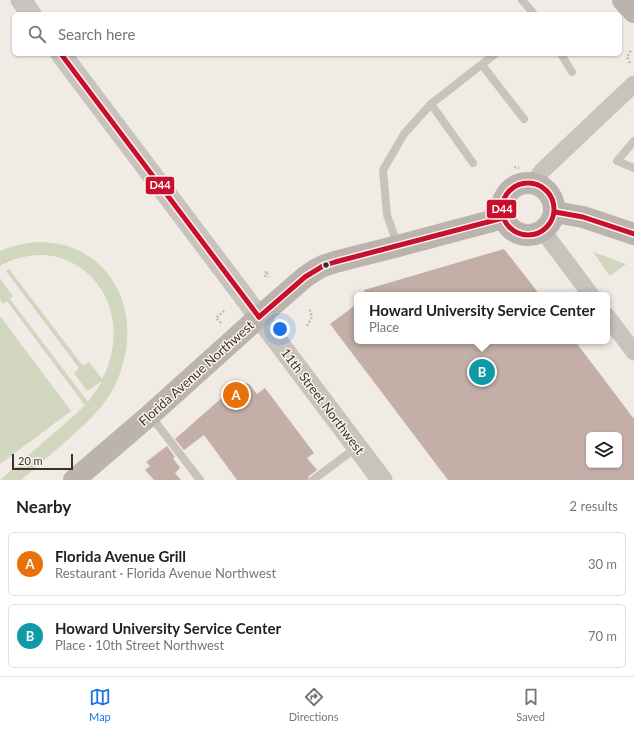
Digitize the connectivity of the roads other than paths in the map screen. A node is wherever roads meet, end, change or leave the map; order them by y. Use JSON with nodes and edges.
{"nodes":[{"id":1,"x":21,"y":0,"type":"edge"},
{"id":2,"x":522,"y":0,"type":"edge"},
{"id":3,"x":623,"y":0,"type":"edge"},
{"id":4,"x":30,"y":12,"type":"edge"},
{"id":5,"x":532,"y":12,"type":"edge"},
{"id":6,"x":634,"y":12,"type":"edge"},
{"id":7,"x":63,"y":56,"type":"edge"},
{"id":8,"x":493,"y":56,"type":"edge"},
{"id":9,"x":562,"y":56,"type":"edge"},
{"id":10,"x":482,"y":65,"type":"junction"},
{"id":11,"x":572,"y":72,"type":"dead end"},
{"id":12,"x":634,"y":84,"type":"edge"},
{"id":13,"x":431,"y":104,"type":"junction"},
{"id":14,"x":524,"y":119,"type":"dead end"},
{"id":15,"x":634,"y":141,"type":"edge"},
{"id":16,"x":473,"y":163,"type":"dead end"},
{"id":17,"x":634,"y":168,"type":"edge"},
{"id":18,"x":526,"y":175,"type":"junction"},
{"id":19,"x":555,"y":212,"type":"junction"},
{"id":20,"x":503,"y":218,"type":"junction"},
{"id":21,"x":543,"y":231,"type":"junction"},
{"id":22,"x":634,"y":234,"type":"edge"},
{"id":23,"x":398,"y":246,"type":"junction"},
{"id":24,"x":589,"y":292,"type":"edge"},
{"id":25,"x":259,"y":317,"type":"junction"},
{"id":26,"x":610,"y":320,"type":"edge"},
{"id":27,"x":634,"y":352,"type":"edge"},
{"id":28,"x":150,"y":415,"type":"junction"},
{"id":29,"x":357,"y":447,"type":"junction"},
{"id":30,"x":74,"y":480,"type":"edge"},
{"id":31,"x":200,"y":480,"type":"edge"},
{"id":32,"x":313,"y":480,"type":"edge"},
{"id":33,"x":382,"y":480,"type":"edge"}],
"edges":[{"from":1,"to":4,"type":"street"},
{"from":2,"to":5,"type":"lane"},
{"from":3,"to":6,"type":"main road"},
{"from":7,"to":25,"type":"street","name":"11th Street Northwest"},
{"from":8,"to":10,"type":"lane"},
{"from":9,"to":11,"type":"lane"},
{"from":10,"to":13,"type":"lane"},
{"from":10,"to":14,"type":"lane"},
{"from":12,"to":18,"type":"street"},
{"from":13,"to":16,"type":"lane"},
{"from":13,"to":23,"type":"lane"},
{"from":15,"to":17,"type":"lane"},
{"from":18,"to":19,"type":"main road"},
{"from":18,"to":20,"type":"main road"},
{"from":19,"to":21,"type":"main road"},
{"from":19,"to":22,"type":"main road"},
{"from":20,"to":21,"type":"main road"},
{"from":20,"to":23,"type":"main road","name":"Florida Avenue Northwest"},
{"from":21,"to":24,"type":"street"},
{"from":23,"to":25,"type":"main road","name":"Florida Avenue Northwest"},
{"from":25,"to":28,"type":"main road","name":"Florida Avenue Northwest"},
{"from":25,"to":29,"type":"street","name":"11th Street Northwest"},
{"from":26,"to":27,"type":"street"},
{"from":28,"to":30,"type":"main road","name":"Florida Avenue Northwest"},
{"from":28,"to":31,"type":"lane"},
{"from":29,"to":32,"type":"lane"},
{"from":29,"to":33,"type":"street","name":"11th Street Northwest"}]}
